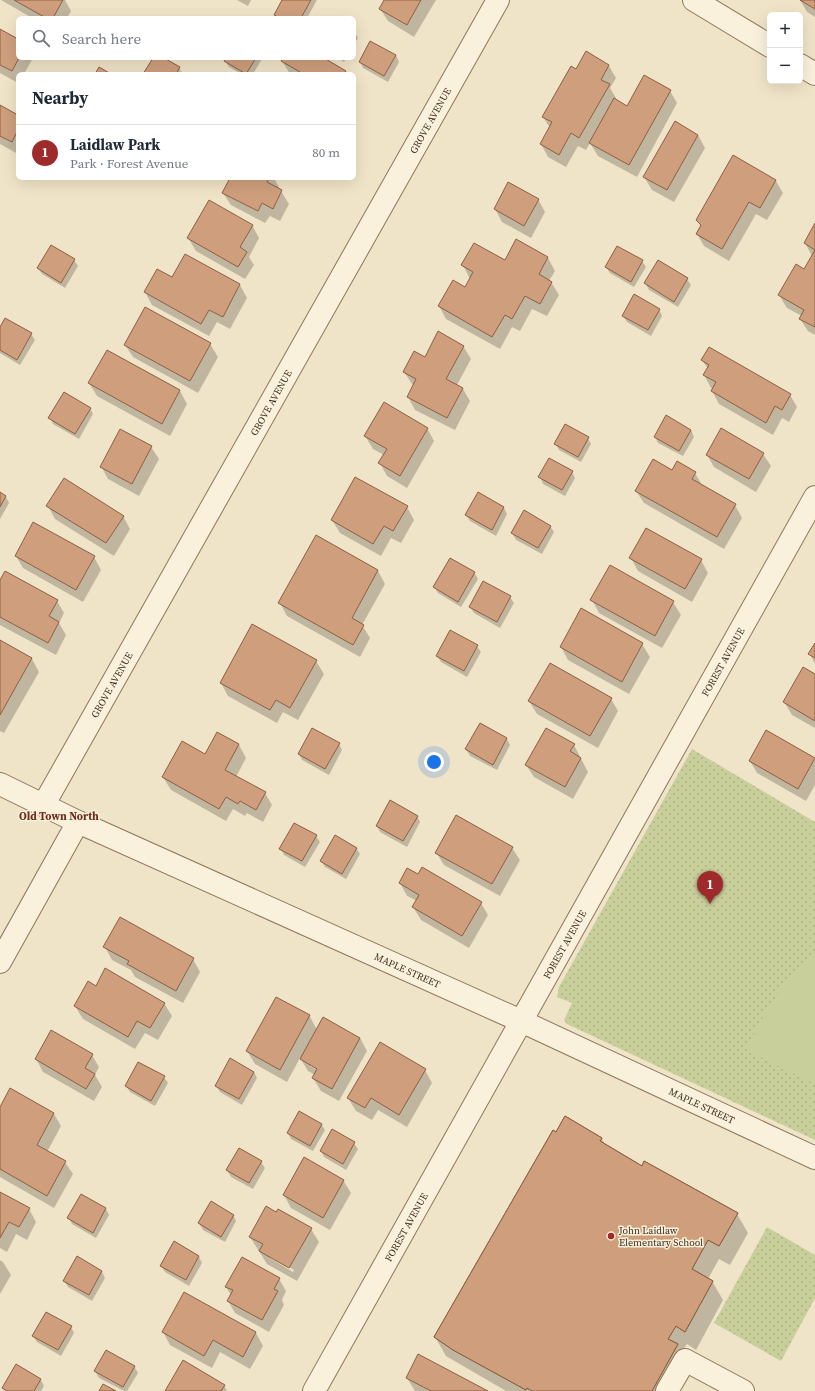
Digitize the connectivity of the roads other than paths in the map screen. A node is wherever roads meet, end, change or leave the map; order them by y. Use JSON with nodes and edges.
{"nodes":[{"id":1,"x":498,"y":0,"type":"edge"},
{"id":2,"x":694,"y":0,"type":"edge"},
{"id":3,"x":767,"y":44,"type":"edge"},
{"id":4,"x":803,"y":67,"type":"edge"},
{"id":5,"x":815,"y":74,"type":"edge"},
{"id":6,"x":815,"y":497,"type":"edge"},
{"id":7,"x":0,"y":784,"type":"edge"},
{"id":8,"x":44,"y":804,"type":"junction"},
{"id":9,"x":78,"y":822,"type":"junction"},
{"id":10,"x":0,"y":962,"type":"edge"},
{"id":11,"x":521,"y":1021,"type":"junction"},
{"id":12,"x":815,"y":1158,"type":"edge"},
{"id":13,"x":314,"y":1391,"type":"edge"},
{"id":14,"x":667,"y":1391,"type":"edge"},
{"id":15,"x":743,"y":1391,"type":"edge"}],
"edges":[{"from":1,"to":8,"type":"street","name":"GROVE AVENUE"},
{"from":2,"to":3,"type":"street"},
{"from":4,"to":5,"type":"street"},
{"from":6,"to":11,"type":"street","name":"FOREST AVENUE"},
{"from":7,"to":8,"type":"street","name":"MAPLE STREET"},
{"from":8,"to":9,"type":"street","name":"MAPLE STREET"},
{"from":9,"to":10,"type":"street"},
{"from":9,"to":11,"type":"street","name":"MAPLE STREET"},
{"from":11,"to":12,"type":"street","name":"MAPLE STREET"},
{"from":11,"to":13,"type":"street","name":"FOREST AVENUE"},
{"from":14,"to":15,"type":"street"}]}
